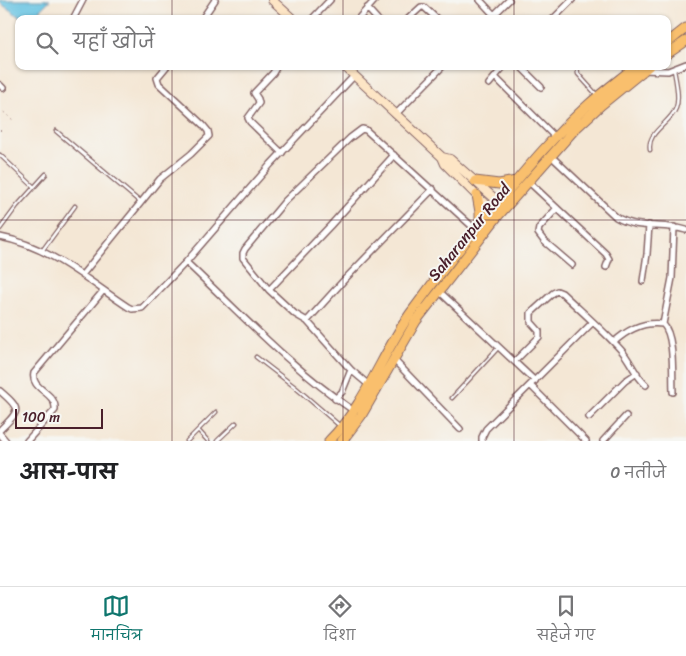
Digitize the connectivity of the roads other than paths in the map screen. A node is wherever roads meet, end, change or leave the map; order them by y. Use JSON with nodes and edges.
{"nodes":[{"id":1,"x":83,"y":0,"type":"edge"},
{"id":2,"x":215,"y":0,"type":"edge"},
{"id":3,"x":272,"y":0,"type":"edge"},
{"id":4,"x":330,"y":0,"type":"edge"},
{"id":5,"x":375,"y":0,"type":"edge"},
{"id":6,"x":480,"y":0,"type":"edge"},
{"id":7,"x":509,"y":0,"type":"edge"},
{"id":8,"x":572,"y":0,"type":"edge"},
{"id":9,"x":367,"y":8,"type":"junction"},
{"id":10,"x":75,"y":15,"type":"edge"},
{"id":11,"x":205,"y":15,"type":"edge"},
{"id":12,"x":287,"y":15,"type":"edge"},
{"id":13,"x":316,"y":15,"type":"edge"},
{"id":14,"x":361,"y":15,"type":"edge"},
{"id":15,"x":373,"y":15,"type":"edge"},
{"id":16,"x":412,"y":15,"type":"edge"},
{"id":17,"x":433,"y":15,"type":"edge"},
{"id":18,"x":491,"y":15,"type":"edge"},
{"id":19,"x":494,"y":15,"type":"edge"},
{"id":20,"x":557,"y":15,"type":"edge"},
{"id":21,"x":686,"y":28,"type":"edge"},
{"id":22,"x":671,"y":39,"type":"edge"},
{"id":23,"x":686,"y":41,"type":"edge"},
{"id":24,"x":671,"y":51,"type":"edge"},
{"id":25,"x":686,"y":64,"type":"edge"},
{"id":26,"x":164,"y":70,"type":"edge"},
{"id":27,"x":275,"y":70,"type":"edge"},
{"id":28,"x":348,"y":70,"type":"edge"},
{"id":29,"x":439,"y":70,"type":"edge"},
{"id":30,"x":501,"y":70,"type":"edge"},
{"id":31,"x":524,"y":70,"type":"edge"},
{"id":32,"x":578,"y":70,"type":"edge"},
{"id":33,"x":638,"y":70,"type":"edge"},
{"id":34,"x":639,"y":70,"type":"edge"},
{"id":35,"x":652,"y":70,"type":"edge"},
{"id":36,"x":674,"y":70,"type":"junction"},
{"id":37,"x":354,"y":76,"type":"junction"},
{"id":38,"x":495,"y":77,"type":"junction"},
{"id":39,"x":489,"y":84,"type":"dead end"},
{"id":40,"x":541,"y":87,"type":"dead end"},
{"id":41,"x":598,"y":97,"type":"junction"},
{"id":42,"x":395,"y":115,"type":"junction"},
{"id":43,"x":56,"y":131,"type":"dead end"},
{"id":44,"x":555,"y":137,"type":"junction"},
{"id":45,"x":650,"y":150,"type":"dead end"},
{"id":46,"x":282,"y":153,"type":"junction"},
{"id":47,"x":0,"y":155,"type":"edge"},
{"id":48,"x":394,"y":155,"type":"junction"},
{"id":49,"x":550,"y":156,"type":"junction"},
{"id":50,"x":442,"y":157,"type":"junction"},
{"id":51,"x":46,"y":174,"type":"dead end"},
{"id":52,"x":475,"y":181,"type":"junction"},
{"id":53,"x":516,"y":181,"type":"junction"},
{"id":54,"x":529,"y":182,"type":"junction"},
{"id":55,"x":34,"y":187,"type":"junction"},
{"id":56,"x":433,"y":190,"type":"junction"},
{"id":57,"x":477,"y":196,"type":"junction"},
{"id":58,"x":140,"y":202,"type":"junction"},
{"id":59,"x":502,"y":205,"type":"junction"},
{"id":60,"x":75,"y":206,"type":"dead end"},
{"id":61,"x":557,"y":208,"type":"junction"},
{"id":62,"x":495,"y":214,"type":"junction"},
{"id":63,"x":649,"y":225,"type":"junction"},
{"id":64,"x":477,"y":226,"type":"junction"},
{"id":65,"x":674,"y":227,"type":"junction"},
{"id":66,"x":0,"y":229,"type":"edge"},
{"id":67,"x":686,"y":230,"type":"edge"},
{"id":68,"x":0,"y":237,"type":"edge"},
{"id":69,"x":42,"y":251,"type":"junction"},
{"id":70,"x":186,"y":262,"type":"junction"},
{"id":71,"x":572,"y":266,"type":"dead end"},
{"id":72,"x":606,"y":268,"type":"dead end"},
{"id":73,"x":82,"y":275,"type":"junction"},
{"id":74,"x":643,"y":281,"type":"dead end"},
{"id":75,"x":269,"y":290,"type":"junction"},
{"id":76,"x":103,"y":291,"type":"junction"},
{"id":77,"x":440,"y":292,"type":"junction"},
{"id":78,"x":412,"y":319,"type":"junction"},
{"id":79,"x":307,"y":322,"type":"junction"},
{"id":80,"x":594,"y":322,"type":"junction"},
{"id":81,"x":663,"y":324,"type":"junction"},
{"id":82,"x":614,"y":342,"type":"junction"},
{"id":83,"x":500,"y":347,"type":"junction"},
{"id":84,"x":256,"y":357,"type":"dead end"},
{"id":85,"x":394,"y":360,"type":"junction"},
{"id":86,"x":515,"y":361,"type":"junction"},
{"id":87,"x":351,"y":370,"type":"junction"},
{"id":88,"x":637,"y":373,"type":"junction"},
{"id":89,"x":535,"y":381,"type":"junction"},
{"id":90,"x":646,"y":385,"type":"dead end"},
{"id":91,"x":370,"y":386,"type":"junction"},
{"id":92,"x":531,"y":386,"type":"junction"},
{"id":93,"x":0,"y":391,"type":"edge"},
{"id":94,"x":673,"y":392,"type":"dead end"},
{"id":95,"x":452,"y":398,"type":"dead end"},
{"id":96,"x":335,"y":399,"type":"junction"},
{"id":97,"x":354,"y":411,"type":"junction"},
{"id":98,"x":216,"y":412,"type":"dead end"},
{"id":99,"x":626,"y":416,"type":"dead end"},
{"id":100,"x":589,"y":417,"type":"dead end"},
{"id":101,"x":236,"y":423,"type":"dead end"},
{"id":102,"x":342,"y":427,"type":"junction"},
{"id":103,"x":460,"y":429,"type":"dead end"},
{"id":104,"x":198,"y":430,"type":"junction"},
{"id":105,"x":0,"y":432,"type":"edge"},
{"id":106,"x":6,"y":441,"type":"edge"},
{"id":107,"x":26,"y":441,"type":"edge"},
{"id":108,"x":187,"y":441,"type":"edge"},
{"id":109,"x":208,"y":441,"type":"edge"},
{"id":110,"x":216,"y":441,"type":"edge"},
{"id":111,"x":328,"y":441,"type":"edge"},
{"id":112,"x":342,"y":441,"type":"edge"},
{"id":113,"x":482,"y":441,"type":"edge"},
{"id":114,"x":586,"y":441,"type":"edge"},
{"id":115,"x":603,"y":441,"type":"edge"}],
"edges":[{"from":1,"to":10,"type":"street"},
{"from":2,"to":11,"type":"street"},
{"from":3,"to":12,"type":"street"},
{"from":4,"to":13,"type":"street"},
{"from":5,"to":9,"type":"street"},
{"from":6,"to":18,"type":"street"},
{"from":7,"to":19,"type":"street"},
{"from":8,"to":20,"type":"street"},
{"from":9,"to":14,"type":"street"},
{"from":9,"to":15,"type":"street"},
{"from":16,"to":17,"type":"street"},
{"from":21,"to":22,"type":"main road"},
{"from":23,"to":24,"type":"main road"},
{"from":25,"to":36,"type":"street"},
{"from":26,"to":58,"type":"street"},
{"from":27,"to":46,"type":"street"},
{"from":28,"to":37,"type":"street"},
{"from":29,"to":42,"type":"street"},
{"from":30,"to":38,"type":"street"},
{"from":31,"to":40,"type":"street"},
{"from":32,"to":41,"type":"lane"},
{"from":33,"to":41,"type":"main road","name":"Saharanpur Road"},
{"from":34,"to":49,"type":"main road","name":"Saharanpur Road"},
{"from":35,"to":36,"type":"street"},
{"from":36,"to":45,"type":"lane"},
{"from":37,"to":42,"type":"street"},
{"from":37,"to":46,"type":"street"},
{"from":38,"to":39,"type":"street"},
{"from":38,"to":44,"type":"street"},
{"from":41,"to":44,"type":"main road","name":"Saharanpur Road"},
{"from":42,"to":50,"type":"street"},
{"from":43,"to":58,"type":"lane"},
{"from":44,"to":53,"type":"main road","name":"Saharanpur Road"},
{"from":46,"to":70,"type":"street"},
{"from":47,"to":55,"type":"lane"},
{"from":48,"to":56,"type":"street"},
{"from":48,"to":75,"type":"street"},
{"from":48,"to":75,"type":"street"},
{"from":49,"to":54,"type":"main road","name":"Saharanpur Road"},
{"from":49,"to":63,"type":"street"},
{"from":50,"to":52,"type":"street"},
{"from":50,"to":57,"type":"street"},
{"from":51,"to":55,"type":"lane"},
{"from":52,"to":53,"type":"main road"},
{"from":52,"to":59,"type":"street"},
{"from":53,"to":59,"type":"main road","name":"Saharanpur Road"},
{"from":54,"to":59,"type":"main road","name":"Saharanpur Road"},
{"from":54,"to":61,"type":"street"},
{"from":55,"to":66,"type":"lane"},
{"from":56,"to":64,"type":"street"},
{"from":56,"to":79,"type":"street"},
{"from":57,"to":62,"type":"street"},
{"from":57,"to":64,"type":"main road"},
{"from":58,"to":73,"type":"street"},
{"from":59,"to":62,"type":"main road","name":"Saharanpur Road"},
{"from":60,"to":69,"type":"lane"},
{"from":61,"to":71,"type":"street"},
{"from":61,"to":72,"type":"street"},
{"from":62,"to":64,"type":"main road","name":"Saharanpur Road"},
{"from":62,"to":77,"type":"main road","name":"Saharanpur Road"},
{"from":63,"to":65,"type":"street"},
{"from":63,"to":74,"type":"street"},
{"from":64,"to":78,"type":"main road","name":"Saharanpur Road"},
{"from":65,"to":67,"type":"street"},
{"from":65,"to":81,"type":"street"},
{"from":68,"to":69,"type":"street"},
{"from":69,"to":73,"type":"street"},
{"from":70,"to":76,"type":"street"},
{"from":70,"to":96,"type":"street"},
{"from":73,"to":76,"type":"street"},
{"from":75,"to":79,"type":"street"},
{"from":76,"to":107,"type":"street"},
{"from":77,"to":78,"type":"main road","name":"Saharanpur Road"},
{"from":77,"to":83,"type":"street"},
{"from":78,"to":85,"type":"main road","name":"Saharanpur Road"},
{"from":78,"to":91,"type":"main road","name":"Saharanpur Road"},
{"from":79,"to":87,"type":"street"},
{"from":80,"to":82,"type":"street"},
{"from":80,"to":86,"type":"street"},
{"from":80,"to":89,"type":"street"},
{"from":81,"to":82,"type":"street"},
{"from":81,"to":94,"type":"street"},
{"from":82,"to":88,"type":"street"},
{"from":83,"to":86,"type":"street"},
{"from":83,"to":95,"type":"lane"},
{"from":84,"to":102,"type":"lane"},
{"from":85,"to":103,"type":"street"},
{"from":85,"to":112,"type":"main road","name":"Saharanpur Road"},
{"from":86,"to":89,"type":"street"},
{"from":87,"to":91,"type":"street"},
{"from":87,"to":96,"type":"street"},
{"from":88,"to":90,"type":"street"},
{"from":88,"to":100,"type":"street"},
{"from":89,"to":92,"type":"street"},
{"from":91,"to":97,"type":"main road","name":"Saharanpur Road"},
{"from":92,"to":113,"type":"street"},
{"from":92,"to":114,"type":"street"},
{"from":93,"to":105,"type":"street"},
{"from":96,"to":97,"type":"street"},
{"from":97,"to":102,"type":"main road","name":"Saharanpur Road"},
{"from":98,"to":104,"type":"lane"},
{"from":99,"to":115,"type":"street"},
{"from":101,"to":110,"type":"lane"},
{"from":102,"to":111,"type":"main road","name":"Saharanpur Road"},
{"from":104,"to":108,"type":"lane"},
{"from":104,"to":109,"type":"lane"},
{"from":105,"to":106,"type":"street"}]}
